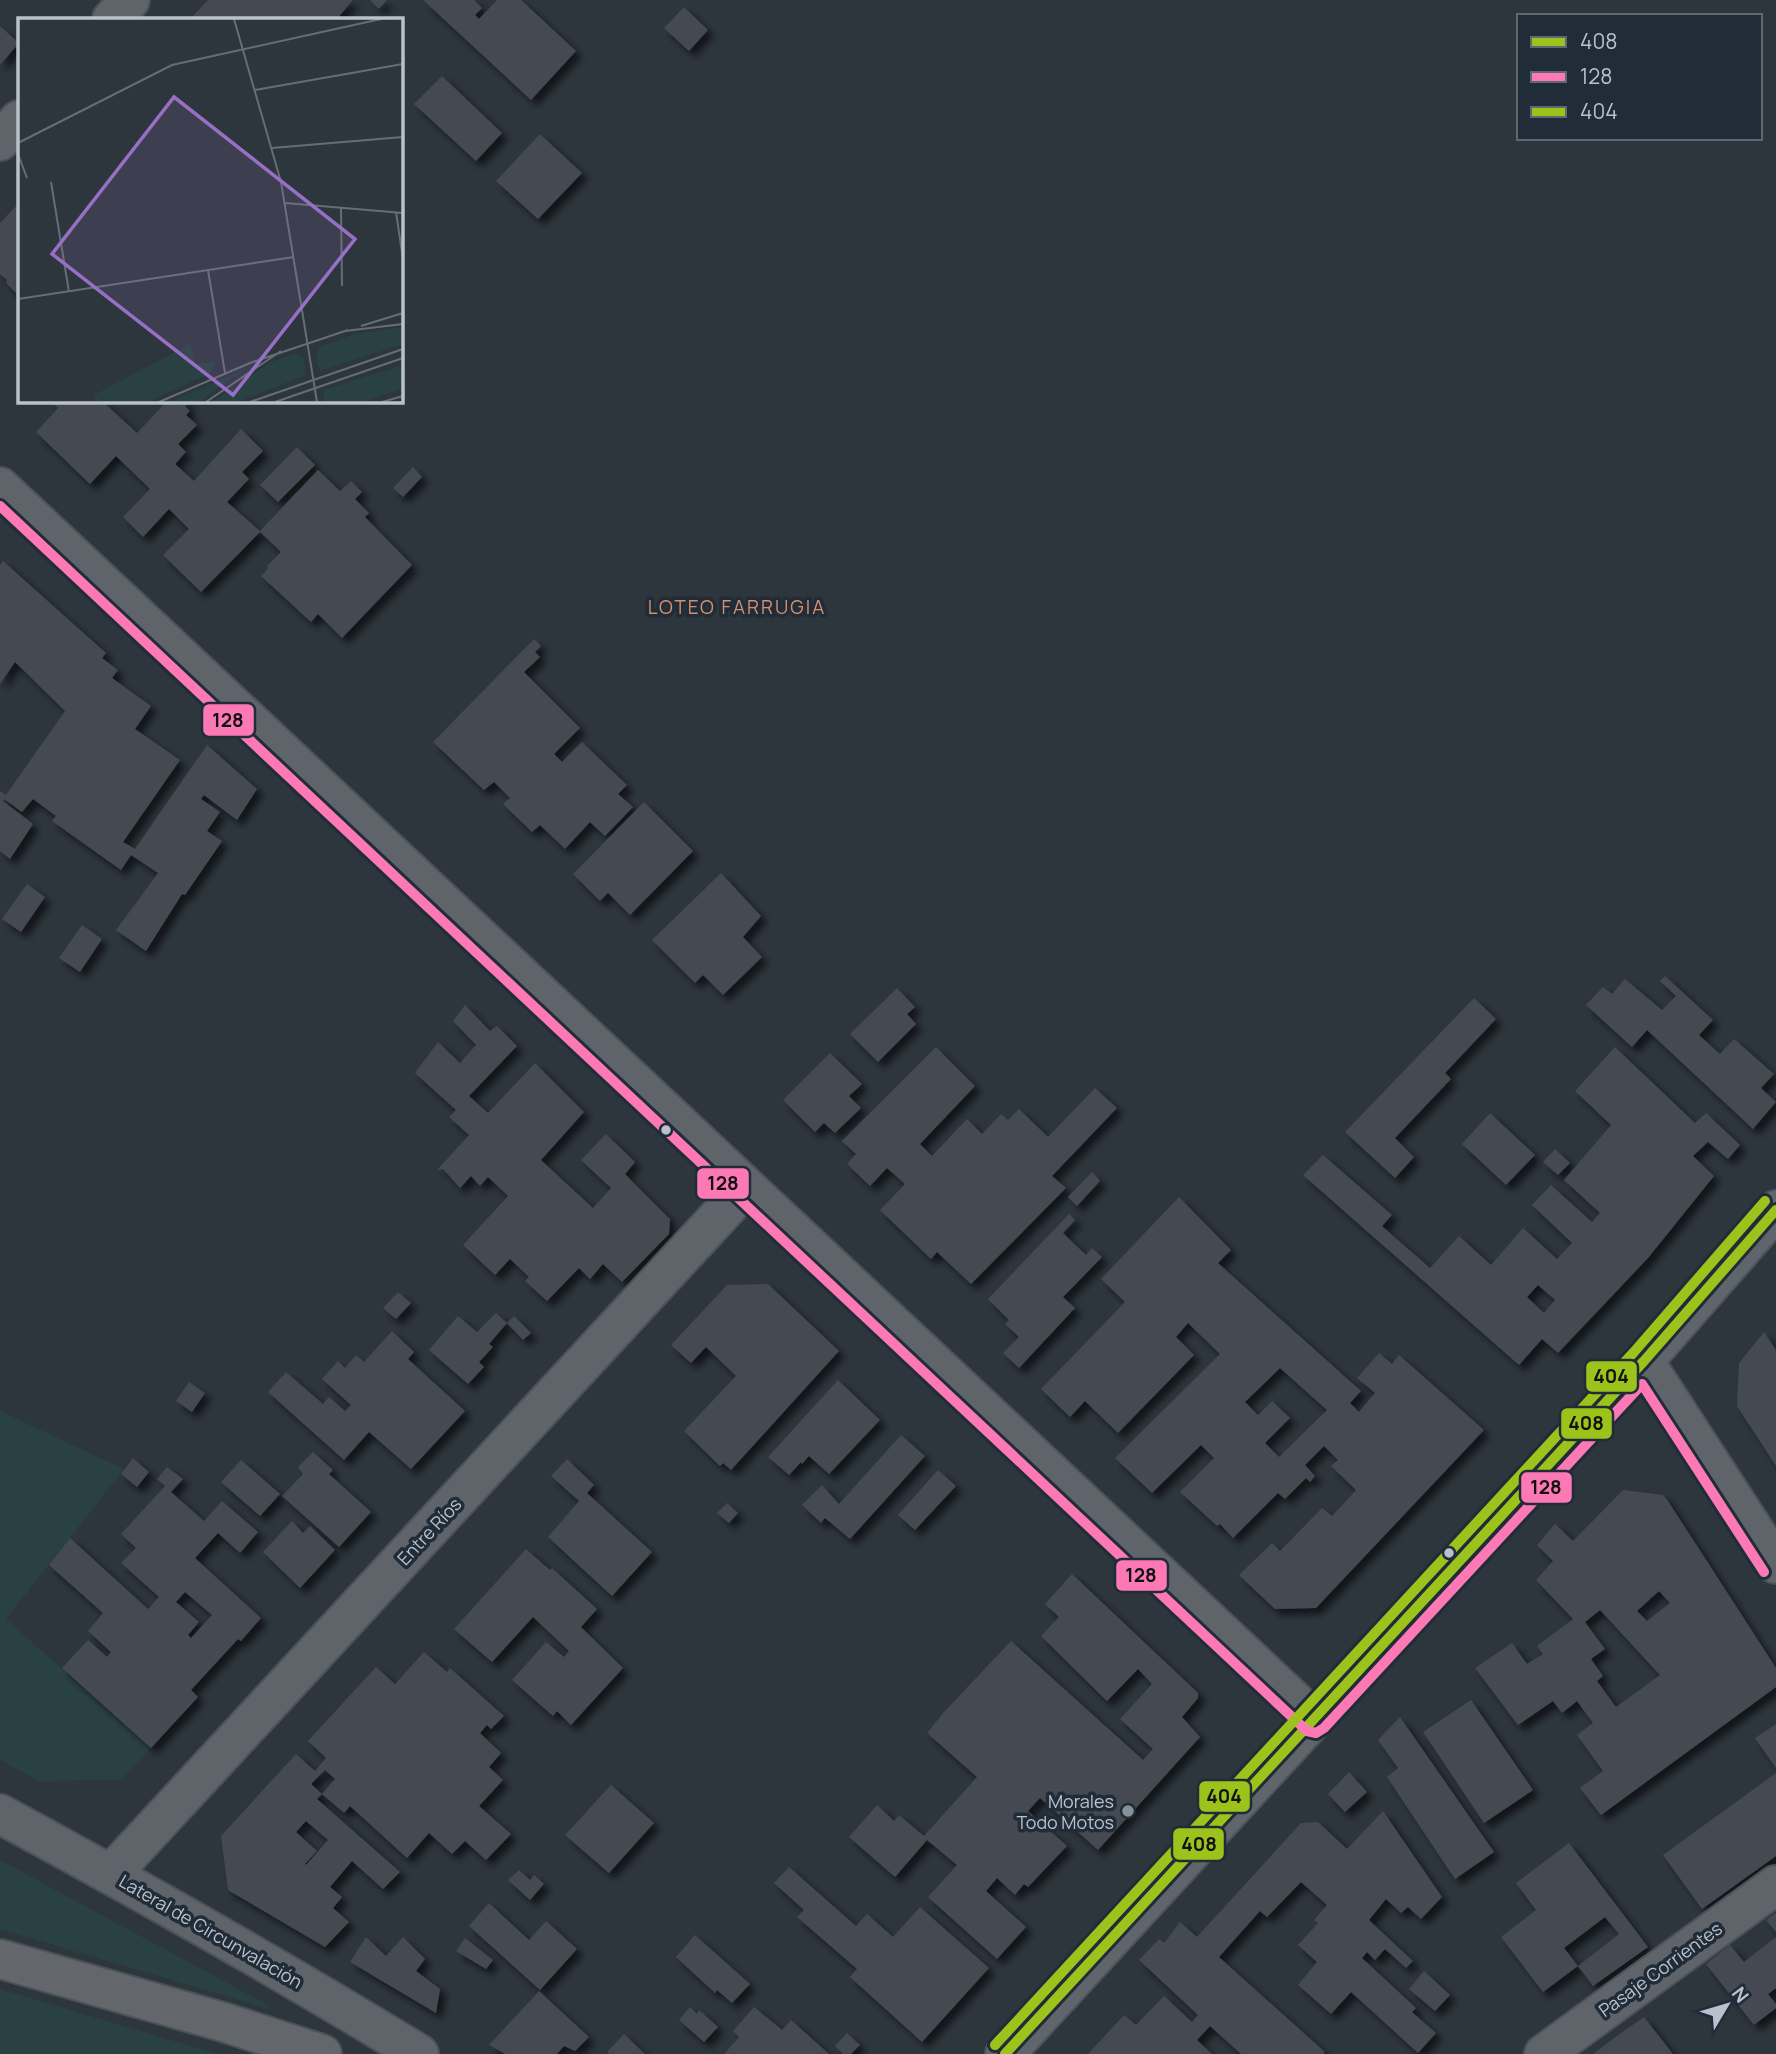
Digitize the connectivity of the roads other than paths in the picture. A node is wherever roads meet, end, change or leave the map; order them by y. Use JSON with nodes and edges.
{"nodes":[{"id":1,"x":130,"y":0,"type":"edge"},
{"id":2,"x":113,"y":18,"type":"edge"},
{"id":3,"x":18,"y":121,"type":"edge"},
{"id":4,"x":0,"y":141,"type":"edge"},
{"id":5,"x":0,"y":487,"type":"edge"},
{"id":6,"x":746,"y":1187,"type":"junction"},
{"id":7,"x":1776,"y":1210,"type":"edge"},
{"id":8,"x":1644,"y":1362,"type":"junction"},
{"id":9,"x":1776,"y":1564,"type":"edge"},
{"id":10,"x":1314,"y":1719,"type":"junction"},
{"id":11,"x":0,"y":1814,"type":"edge"},
{"id":12,"x":111,"y":1874,"type":"junction"},
{"id":13,"x":1776,"y":1885,"type":"edge"},
{"id":14,"x":0,"y":1959,"type":"edge"},
{"id":15,"x":322,"y":2054,"type":"edge"},
{"id":16,"x":419,"y":2054,"type":"edge"},
{"id":17,"x":1005,"y":2054,"type":"edge"},
{"id":18,"x":1544,"y":2054,"type":"edge"}],
"edges":[{"from":1,"to":2,"type":"street"},
{"from":3,"to":4,"type":"street"},
{"from":5,"to":6,"type":"street"},
{"from":6,"to":10,"type":"street"},
{"from":6,"to":12,"type":"street","name":"Entre Ríos"},
{"from":7,"to":8,"type":"main road"},
{"from":8,"to":9,"type":"street"},
{"from":8,"to":10,"type":"main road"},
{"from":10,"to":17,"type":"main road"},
{"from":11,"to":12,"type":"street","name":"Lateral de Circunvalación"},
{"from":12,"to":16,"type":"street","name":"Lateral de Circunvalación"},
{"from":13,"to":18,"type":"street","name":"Pasaje Corrientes"},
{"from":14,"to":15,"type":"highway"}]}
